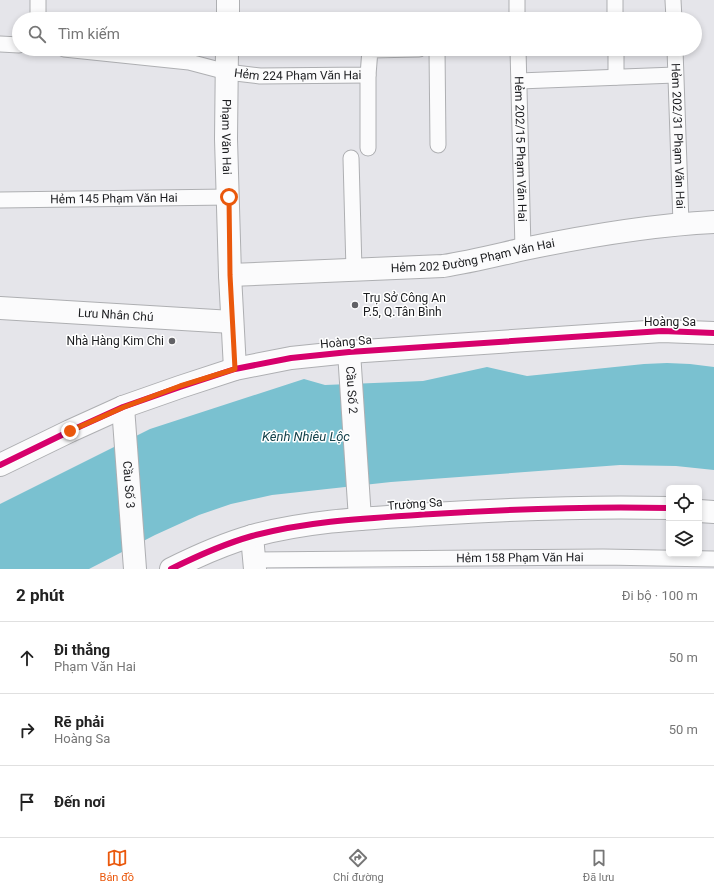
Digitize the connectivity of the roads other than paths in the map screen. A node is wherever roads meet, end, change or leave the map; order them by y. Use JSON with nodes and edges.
{"nodes":[{"id":1,"x":38,"y":0,"type":"edge"},
{"id":2,"x":228,"y":0,"type":"edge"},
{"id":3,"x":517,"y":0,"type":"edge"},
{"id":4,"x":615,"y":0,"type":"edge"},
{"id":5,"x":674,"y":0,"type":"edge"},
{"id":6,"x":38,"y":12,"type":"edge"},
{"id":7,"x":228,"y":12,"type":"edge"},
{"id":8,"x":517,"y":12,"type":"edge"},
{"id":9,"x":615,"y":12,"type":"edge"},
{"id":10,"x":674,"y":12,"type":"edge"},
{"id":11,"x":0,"y":44,"type":"edge"},
{"id":12,"x":12,"y":45,"type":"edge"},
{"id":13,"x":131,"y":56,"type":"edge"},
{"id":14,"x":227,"y":56,"type":"edge"},
{"id":15,"x":370,"y":56,"type":"edge"},
{"id":16,"x":438,"y":56,"type":"edge"},
{"id":17,"x":518,"y":56,"type":"edge"},
{"id":18,"x":616,"y":56,"type":"edge"},
{"id":19,"x":675,"y":56,"type":"edge"},
{"id":20,"x":226,"y":72,"type":"junction"},
{"id":21,"x":368,"y":75,"type":"junction"},
{"id":22,"x":675,"y":75,"type":"junction"},
{"id":23,"x":616,"y":77,"type":"junction"},
{"id":24,"x":519,"y":81,"type":"junction"},
{"id":25,"x":438,"y":145,"type":"dead end"},
{"id":26,"x":368,"y":148,"type":"dead end"},
{"id":27,"x":351,"y":158,"type":"dead end"},
{"id":28,"x":229,"y":197,"type":"junction"},
{"id":29,"x":0,"y":200,"type":"edge"},
{"id":30,"x":714,"y":222,"type":"edge"},
{"id":31,"x":681,"y":224,"type":"junction"},
{"id":32,"x":523,"y":250,"type":"junction"},
{"id":33,"x":354,"y":270,"type":"junction"},
{"id":34,"x":230,"y":275,"type":"junction"},
{"id":35,"x":0,"y":308,"type":"edge"},
{"id":36,"x":232,"y":322,"type":"junction"},
{"id":37,"x":714,"y":333,"type":"edge"},
{"id":38,"x":350,"y":362,"type":"junction"},
{"id":39,"x":235,"y":369,"type":"junction"},
{"id":40,"x":124,"y":407,"type":"junction"},
{"id":41,"x":0,"y":465,"type":"edge"},
{"id":42,"x":666,"y":508,"type":"edge"},
{"id":43,"x":360,"y":509,"type":"junction"},
{"id":44,"x":702,"y":511,"type":"edge"},
{"id":45,"x":714,"y":512,"type":"edge"},
{"id":46,"x":252,"y":536,"type":"junction"},
{"id":47,"x":714,"y":559,"type":"edge"},
{"id":48,"x":603,"y":563,"type":"edge"},
{"id":49,"x":255,"y":564,"type":"edge"},
{"id":50,"x":135,"y":566,"type":"edge"},
{"id":51,"x":171,"y":569,"type":"edge"}],
"edges":[{"from":1,"to":6,"type":"lane"},
{"from":2,"to":7,"type":"street"},
{"from":3,"to":8,"type":"lane"},
{"from":4,"to":9,"type":"lane"},
{"from":5,"to":10,"type":"lane"},
{"from":11,"to":12,"type":"lane"},
{"from":13,"to":20,"type":"lane","name":"Hẻm 224 Phạm Văn Hai"},
{"from":14,"to":20,"type":"street","name":"Phạm Văn Hai"},
{"from":15,"to":21,"type":"lane","name":"Hẻm 224 Phạm Văn Hai"},
{"from":16,"to":25,"type":"lane"},
{"from":17,"to":24,"type":"lane","name":"Hẻm 202/15 Phạm Văn Hai"},
{"from":18,"to":23,"type":"lane"},
{"from":19,"to":22,"type":"lane","name":"Hẻm 202/31 Phạm Văn Hai"},
{"from":20,"to":21,"type":"lane","name":"Hẻm 224 Phạm Văn Hai"},
{"from":20,"to":28,"type":"street","name":"Phạm Văn Hai"},
{"from":21,"to":26,"type":"lane"},
{"from":22,"to":23,"type":"lane"},
{"from":22,"to":31,"type":"lane","name":"Hẻm 202/31 Phạm Văn Hai"},
{"from":23,"to":24,"type":"lane"},
{"from":24,"to":32,"type":"lane","name":"Hẻm 202/15 Phạm Văn Hai"},
{"from":27,"to":33,"type":"lane"},
{"from":28,"to":29,"type":"lane","name":"Hẻm 145 Phạm Văn Hai"},
{"from":28,"to":34,"type":"street","name":"Phạm Văn Hai"},
{"from":30,"to":31,"type":"street","name":"Hẻm 202 Đường Phạm Văn Hai"},
{"from":31,"to":32,"type":"street","name":"Hẻm 202 Đường Phạm Văn Hai"},
{"from":32,"to":33,"type":"street","name":"Hẻm 202 Đường Phạm Văn Hai"},
{"from":33,"to":34,"type":"street","name":"Hẻm 202 Đường Phạm Văn Hai"},
{"from":34,"to":36,"type":"street","name":"Phạm Văn Hai"},
{"from":35,"to":36,"type":"street","name":"Lưu Nhân Chú"},
{"from":36,"to":39,"type":"street","name":"Phạm Văn Hai"},
{"from":37,"to":38,"type":"street","name":"Hoàng Sa"},
{"from":38,"to":39,"type":"street","name":"Hoàng Sa"},
{"from":38,"to":43,"type":"street","name":"Cầu Số 2"},
{"from":39,"to":40,"type":"street","name":"Hoàng Sa"},
{"from":40,"to":41,"type":"street","name":"Hoàng Sa"},
{"from":40,"to":50,"type":"street","name":"Cầu Số 3"},
{"from":42,"to":43,"type":"street","name":"Trường Sa"},
{"from":43,"to":46,"type":"street","name":"Trường Sa"},
{"from":44,"to":45,"type":"street"},
{"from":46,"to":49,"type":"street"},
{"from":46,"to":51,"type":"street","name":"Trường Sa"},
{"from":47,"to":48,"type":"lane","name":"Hẻm 158 Phạm Văn Hai"},
{"from":48,"to":49,"type":"lane","name":"Hẻm 158 Phạm Văn Hai"}]}
